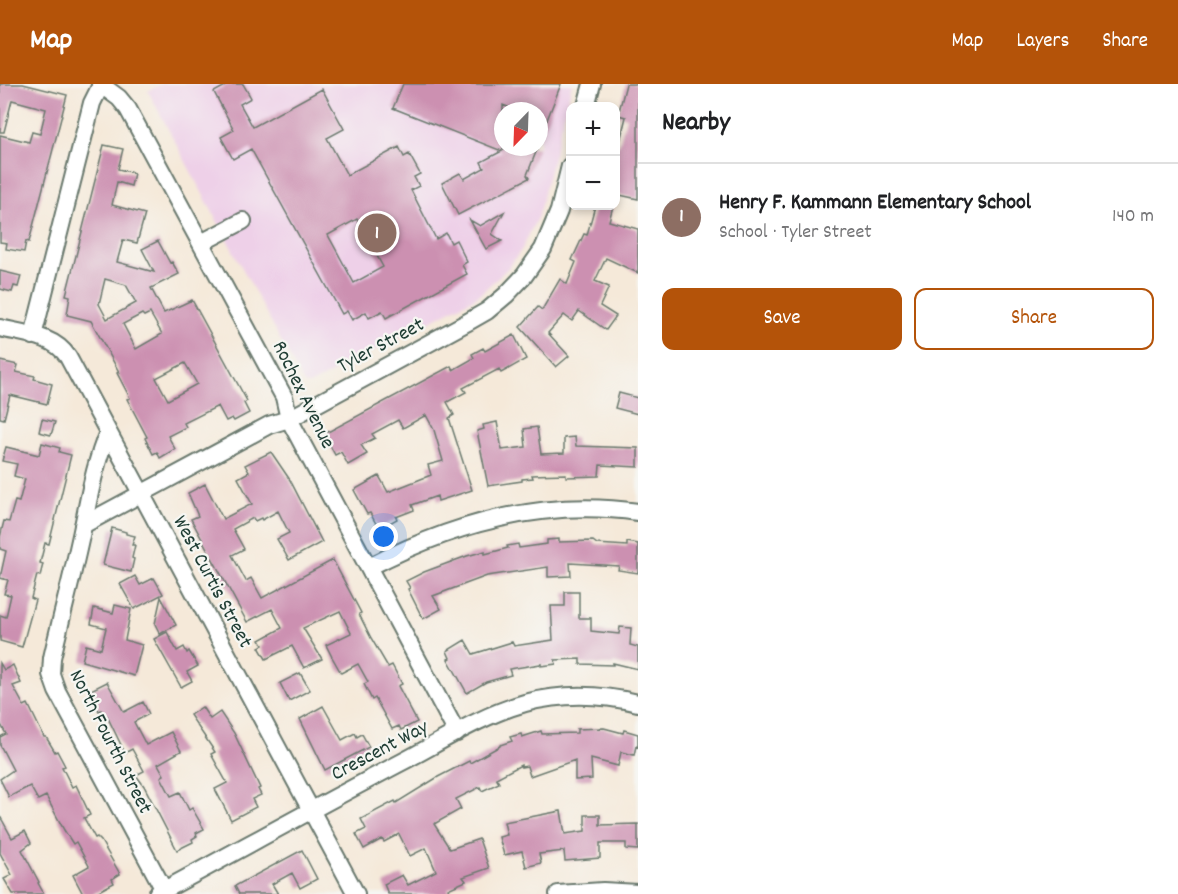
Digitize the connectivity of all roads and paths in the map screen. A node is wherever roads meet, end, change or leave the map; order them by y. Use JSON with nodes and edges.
{"nodes":[{"id":1,"x":100,"y":84,"type":"edge"},
{"id":2,"x":592,"y":84,"type":"edge"},
{"id":3,"x":587,"y":102,"type":"edge"},
{"id":4,"x":566,"y":182,"type":"edge"},
{"id":5,"x":243,"y":221,"type":"dead end"},
{"id":6,"x":201,"y":243,"type":"junction"},
{"id":7,"x":0,"y":328,"type":"edge"},
{"id":8,"x":33,"y":336,"type":"junction"},
{"id":9,"x":289,"y":419,"type":"junction"},
{"id":10,"x":108,"y":432,"type":"junction"},
{"id":11,"x":141,"y":494,"type":"junction"},
{"id":12,"x":638,"y":512,"type":"edge"},
{"id":13,"x":83,"y":525,"type":"junction"},
{"id":14,"x":369,"y":567,"type":"junction"},
{"id":15,"x":638,"y":703,"type":"edge"},
{"id":16,"x":457,"y":733,"type":"junction"},
{"id":17,"x":310,"y":810,"type":"junction"},
{"id":18,"x":160,"y":892,"type":"edge"},
{"id":19,"x":638,"y":893,"type":"edge"},
{"id":20,"x":356,"y":894,"type":"edge"},
{"id":21,"x":558,"y":894,"type":"edge"}],
"edges":[{"from":1,"to":6,"type":"street","name":"Rochex Avenue"},
{"from":1,"to":8,"type":"street"},
{"from":2,"to":3,"type":"street"},
{"from":4,"to":9,"type":"street","name":"Tyler Street"},
{"from":5,"to":6,"type":"street"},
{"from":6,"to":9,"type":"street","name":"Rochex Avenue"},
{"from":7,"to":8,"type":"street","name":"West Curtis Street"},
{"from":8,"to":10,"type":"street","name":"West Curtis Street"},
{"from":9,"to":11,"type":"street","name":"Tyler Street"},
{"from":9,"to":14,"type":"street","name":"Rochex Avenue"},
{"from":10,"to":11,"type":"street","name":"West Curtis Street"},
{"from":10,"to":13,"type":"street","name":"North Fourth Street"},
{"from":11,"to":13,"type":"street","name":"Tyler Street"},
{"from":11,"to":17,"type":"street","name":"West Curtis Street"},
{"from":12,"to":14,"type":"street"},
{"from":13,"to":18,"type":"street","name":"North Fourth Street"},
{"from":14,"to":16,"type":"street","name":"Rochex Avenue"},
{"from":15,"to":16,"type":"street","name":"Crescent Way"},
{"from":16,"to":17,"type":"street","name":"Crescent Way"},
{"from":17,"to":18,"type":"street","name":"Crescent Way"},
{"from":17,"to":20,"type":"street","name":"West Curtis Street"},
{"from":19,"to":21,"type":"street"}]}
